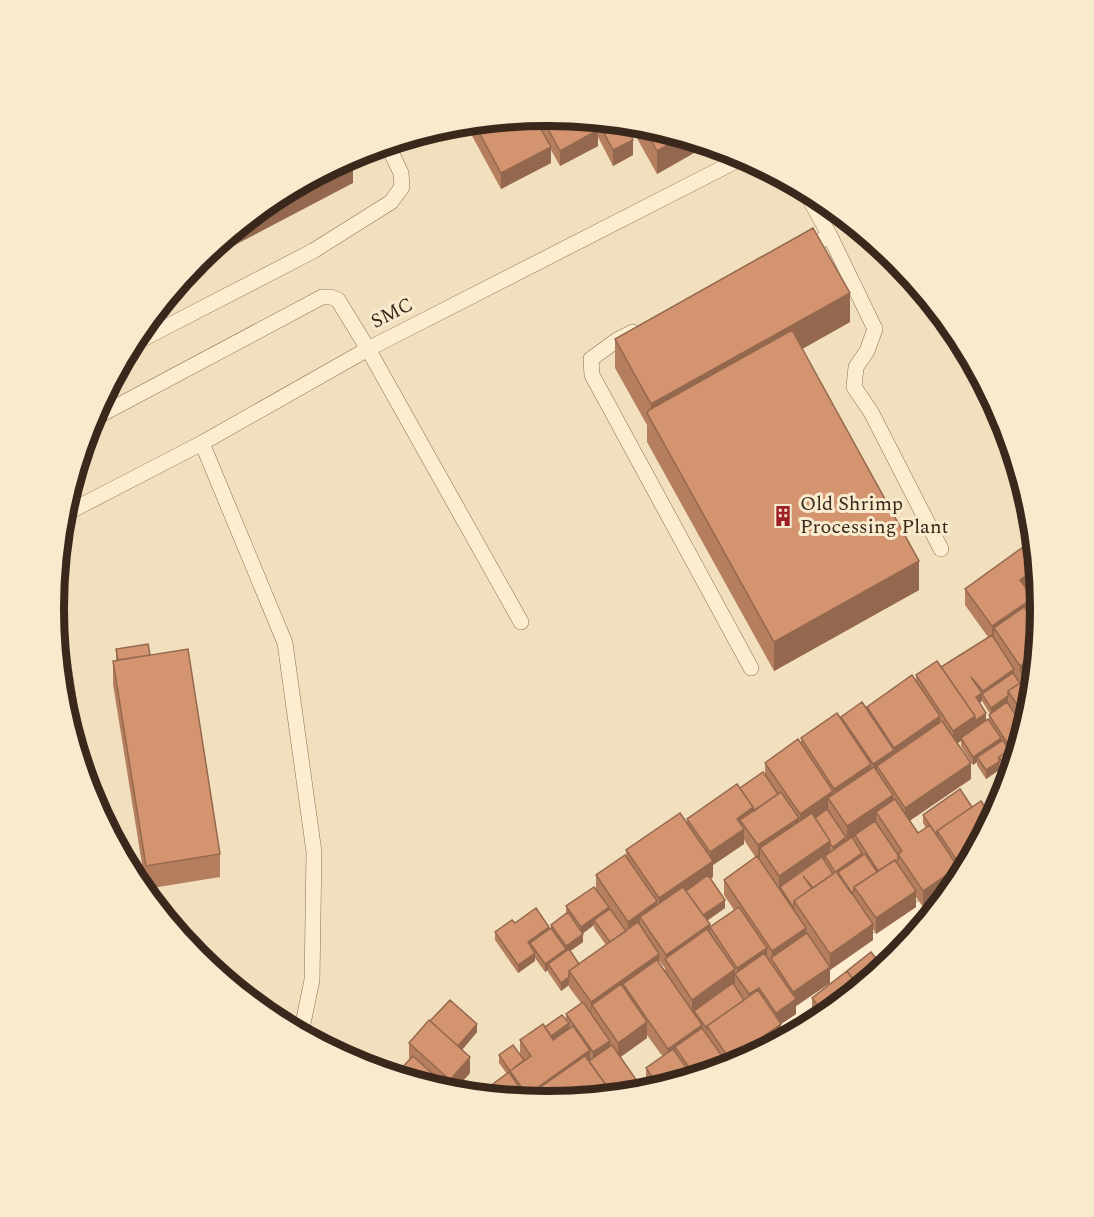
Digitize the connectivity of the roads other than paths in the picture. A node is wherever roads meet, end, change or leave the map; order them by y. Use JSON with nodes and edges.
{"nodes":[{"id":1,"x":391,"y":152,"type":"edge"},
{"id":2,"x":732,"y":163,"type":"edge"},
{"id":3,"x":813,"y":206,"type":"edge"},
{"id":4,"x":830,"y":236,"type":"junction"},
{"id":5,"x":787,"y":256,"type":"edge"},
{"id":6,"x":649,"y":324,"type":"edge"},
{"id":7,"x":149,"y":336,"type":"edge"},
{"id":8,"x":368,"y":349,"type":"junction"},
{"id":9,"x":106,"y":412,"type":"edge"},
{"id":10,"x":202,"y":443,"type":"junction"},
{"id":11,"x":75,"y":509,"type":"edge"},
{"id":12,"x":941,"y":549,"type":"dead end"},
{"id":13,"x":521,"y":622,"type":"dead end"},
{"id":14,"x":751,"y":668,"type":"dead end"},
{"id":15,"x":911,"y":926,"type":"edge"},
{"id":16,"x":805,"y":1016,"type":"edge"},
{"id":17,"x":303,"y":1024,"type":"edge"}],
"edges":[{"from":1,"to":7,"type":"lane"},
{"from":2,"to":8,"type":"lane","name":"SMC"},
{"from":3,"to":4,"type":"lane"},
{"from":4,"to":5,"type":"lane"},
{"from":4,"to":12,"type":"lane"},
{"from":6,"to":14,"type":"lane"},
{"from":8,"to":9,"type":"lane"},
{"from":8,"to":10,"type":"lane","name":"SMC"},
{"from":8,"to":13,"type":"lane"},
{"from":10,"to":11,"type":"lane","name":"SMC"},
{"from":10,"to":17,"type":"lane"},
{"from":15,"to":16,"type":"street"}]}
